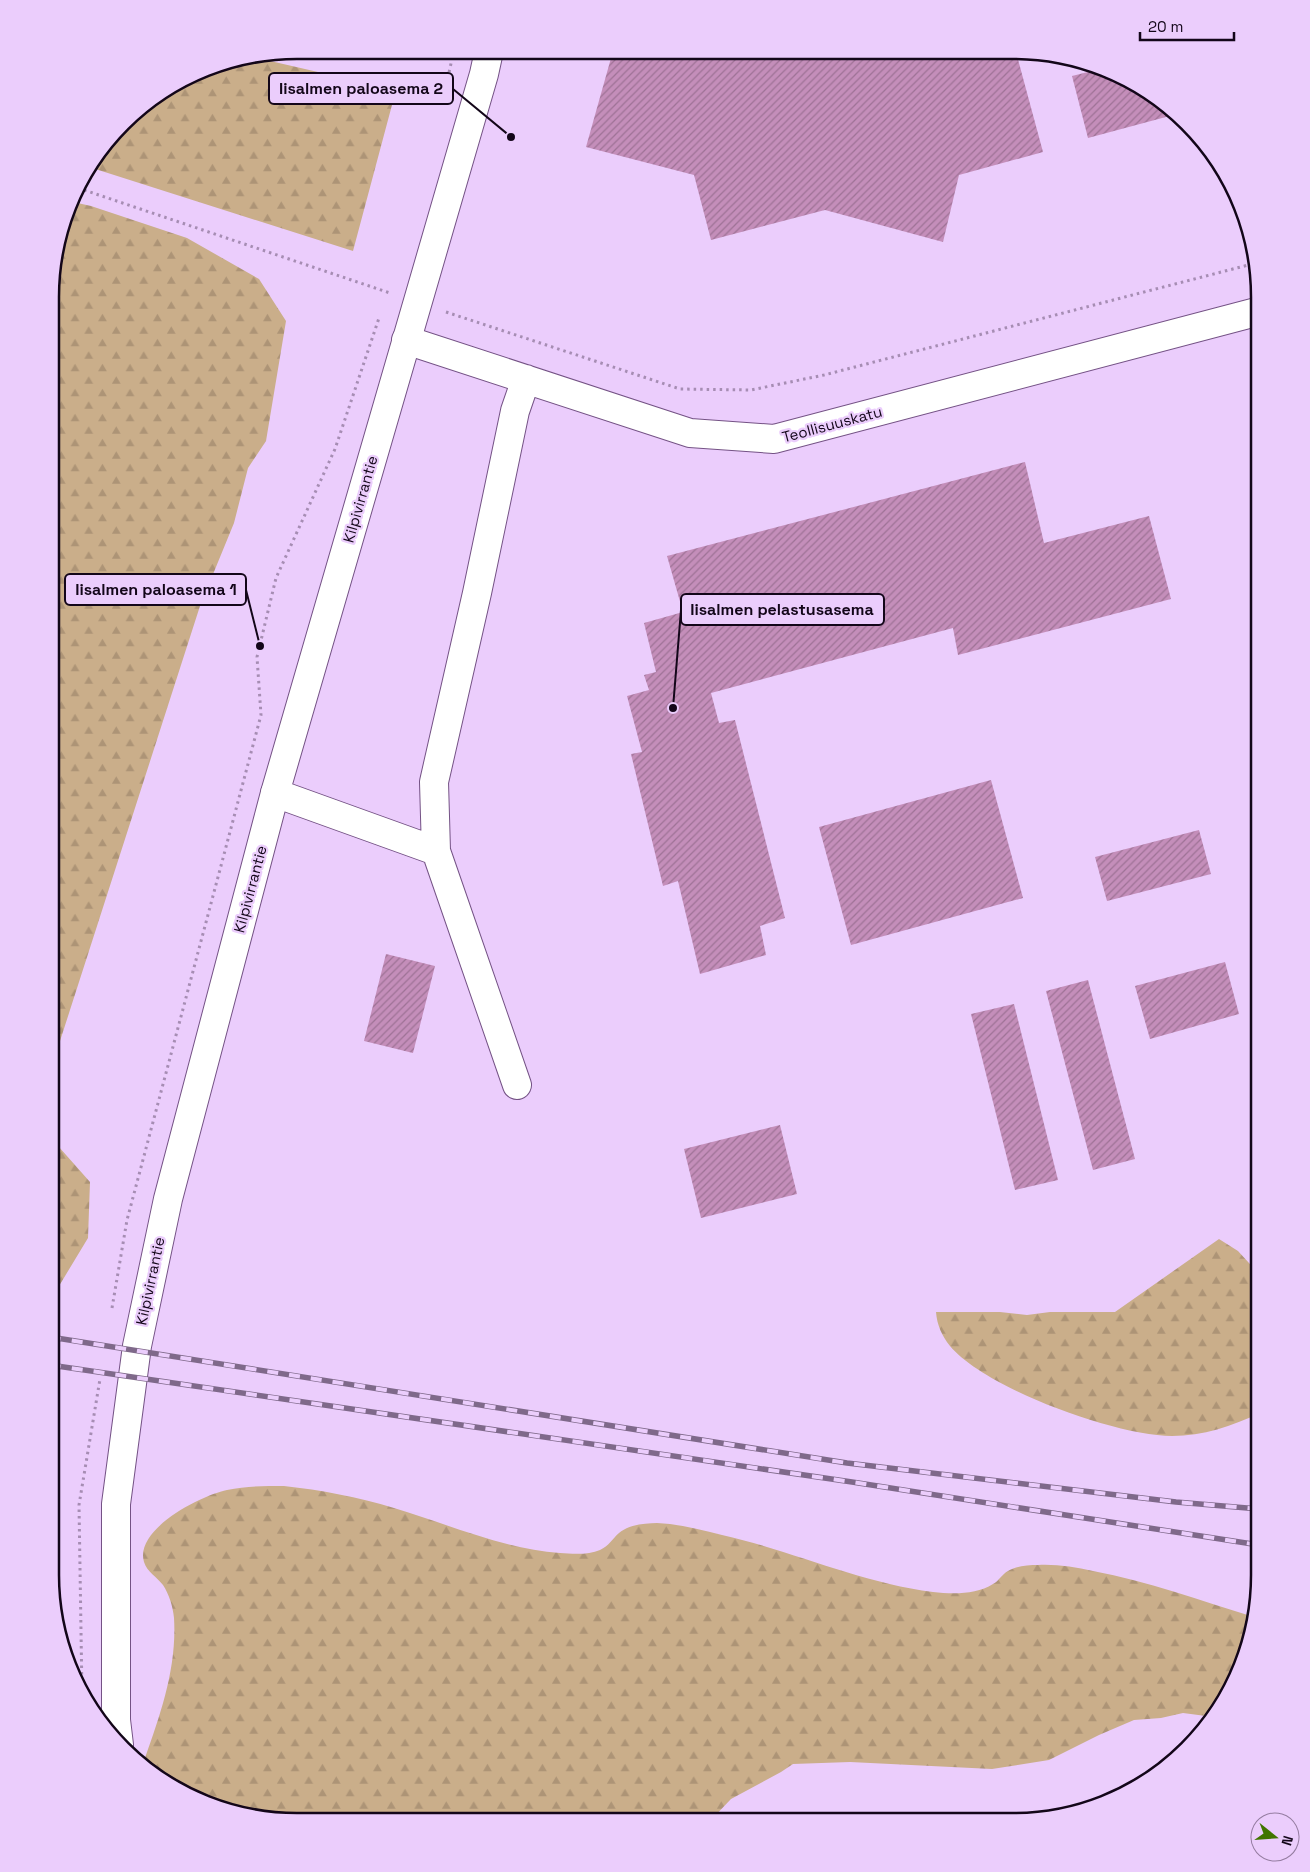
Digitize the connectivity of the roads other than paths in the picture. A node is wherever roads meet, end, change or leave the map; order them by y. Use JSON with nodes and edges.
{"nodes":[{"id":1,"x":487,"y":59,"type":"edge"},
{"id":2,"x":1251,"y":313,"type":"edge"},
{"id":3,"x":406,"y":340,"type":"junction"},
{"id":4,"x":526,"y":379,"type":"junction"},
{"id":5,"x":275,"y":793,"type":"junction"},
{"id":6,"x":436,"y":851,"type":"junction"},
{"id":7,"x":517,"y":1086,"type":"dead end"},
{"id":8,"x":118,"y":1732,"type":"edge"}],
"edges":[{"from":1,"to":3,"type":"street","name":"Kilpivirrantie"},
{"from":2,"to":4,"type":"street","name":"Teollisuuskatu"},
{"from":3,"to":4,"type":"street","name":"Teollisuuskatu"},
{"from":3,"to":5,"type":"street","name":"Kilpivirrantie"},
{"from":4,"to":6,"type":"street"},
{"from":5,"to":6,"type":"street"},
{"from":5,"to":8,"type":"street","name":"Kilpivirrantie"},
{"from":6,"to":7,"type":"street"}]}
